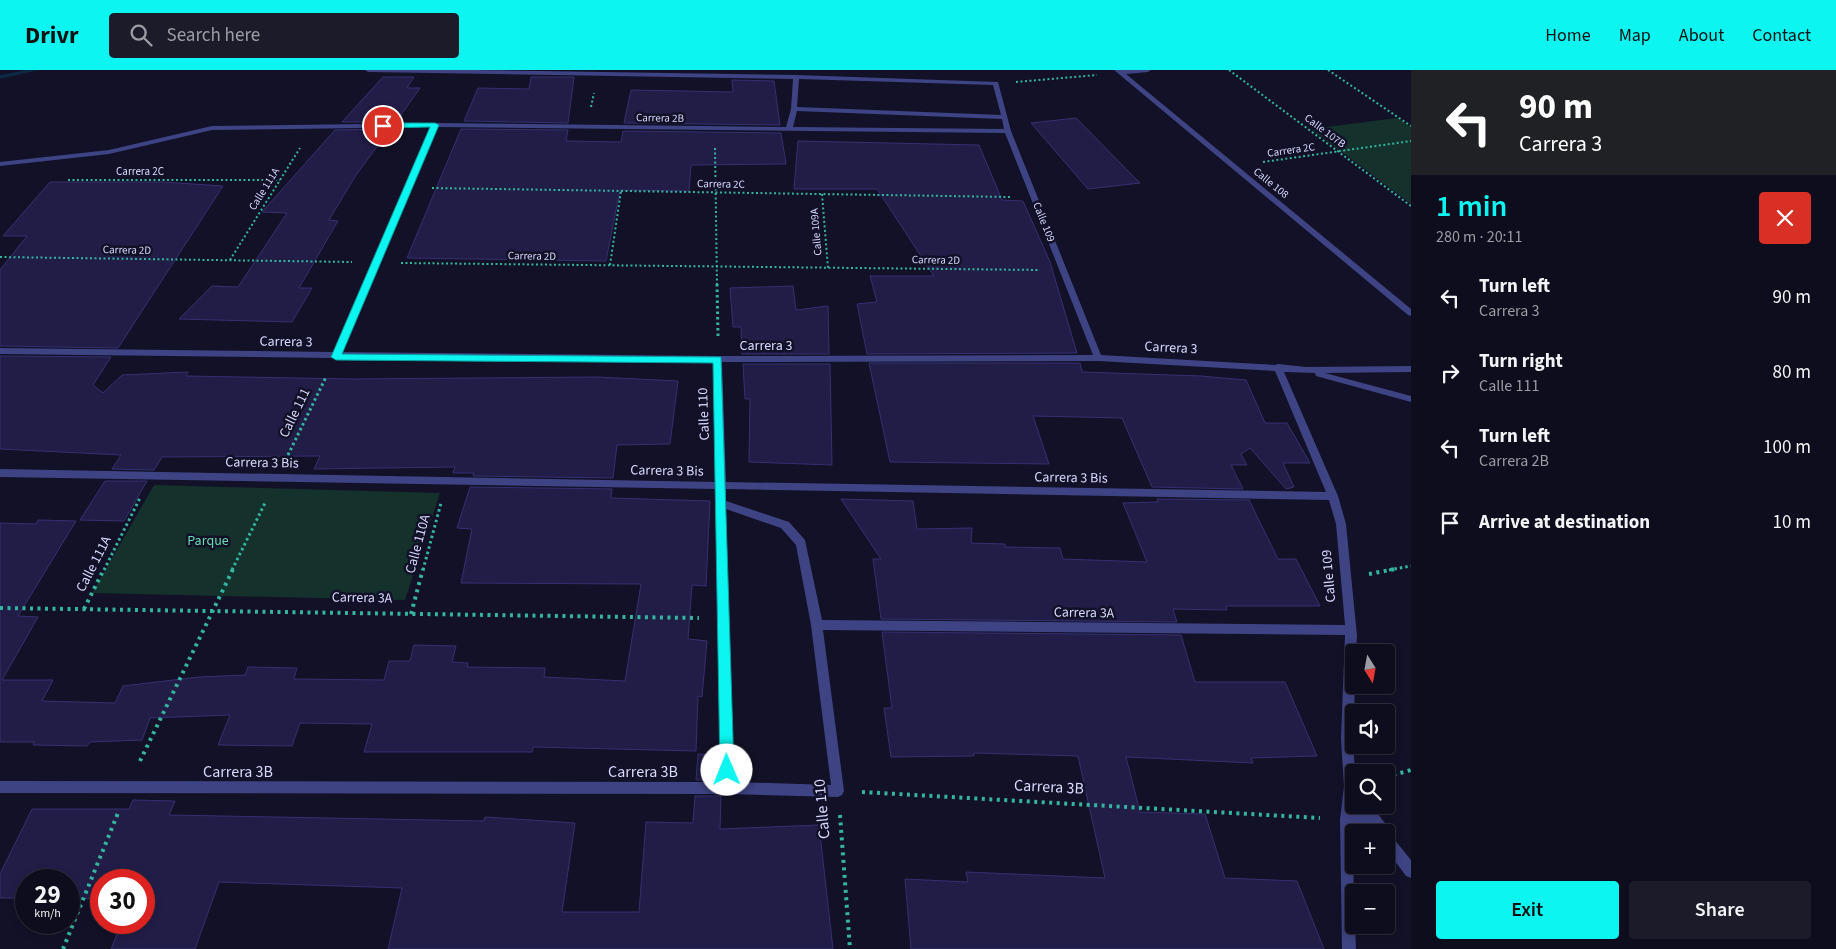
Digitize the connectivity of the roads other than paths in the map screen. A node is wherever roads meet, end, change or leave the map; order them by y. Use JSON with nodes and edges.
{"nodes":[{"id":1,"x":368,"y":70,"type":"edge"},
{"id":2,"x":1148,"y":70,"type":"edge"},
{"id":3,"x":1118,"y":72,"type":"edge"},
{"id":4,"x":796,"y":77,"type":"junction"},
{"id":5,"x":794,"y":109,"type":"junction"},
{"id":6,"x":1004,"y":117,"type":"junction"},
{"id":7,"x":435,"y":125,"type":"junction"},
{"id":8,"x":789,"y":129,"type":"junction"},
{"id":9,"x":1008,"y":131,"type":"junction"},
{"id":10,"x":0,"y":164,"type":"edge"},
{"id":11,"x":1411,"y":313,"type":"edge"},
{"id":12,"x":0,"y":351,"type":"edge"},
{"id":13,"x":336,"y":357,"type":"junction"},
{"id":14,"x":1098,"y":358,"type":"junction"},
{"id":15,"x":718,"y":360,"type":"junction"},
{"id":16,"x":1278,"y":367,"type":"junction"},
{"id":17,"x":1411,"y":369,"type":"edge"},
{"id":18,"x":1306,"y":370,"type":"junction"},
{"id":19,"x":1411,"y":399,"type":"edge"},
{"id":20,"x":0,"y":473,"type":"edge"},
{"id":21,"x":722,"y":485,"type":"junction"},
{"id":22,"x":1333,"y":496,"type":"junction"},
{"id":23,"x":722,"y":503,"type":"junction"},
{"id":24,"x":817,"y":625,"type":"junction"},
{"id":25,"x":1350,"y":630,"type":"junction"},
{"id":26,"x":1350,"y":764,"type":"edge"},
{"id":27,"x":0,"y":787,"type":"edge"},
{"id":28,"x":728,"y":788,"type":"junction"},
{"id":29,"x":838,"y":791,"type":"joint"},
{"id":30,"x":1347,"y":814,"type":"edge"},
{"id":31,"x":1346,"y":820,"type":"junction"},
{"id":32,"x":1365,"y":824,"type":"edge"},
{"id":33,"x":1395,"y":850,"type":"edge"},
{"id":34,"x":1411,"y":871,"type":"edge"},
{"id":35,"x":1349,"y":949,"type":"edge"}],
"edges":[{"from":1,"to":4,"type":"street"},
{"from":2,"to":3,"type":"street"},
{"from":3,"to":11,"type":"street","name":"Calle 108"},
{"from":4,"to":5,"type":"street"},
{"from":4,"to":6,"type":"street","name":"Calle 109"},
{"from":5,"to":6,"type":"street"},
{"from":5,"to":8,"type":"street"},
{"from":6,"to":9,"type":"street","name":"Calle 109"},
{"from":7,"to":8,"type":"street","name":"Carrera 2B"},
{"from":7,"to":10,"type":"street","name":"Carrera 2B"},
{"from":7,"to":13,"type":"street"},
{"from":8,"to":9,"type":"street","name":"Carrera 2B"},
{"from":9,"to":14,"type":"street","name":"Calle 109"},
{"from":12,"to":13,"type":"street","name":"Carrera 3"},
{"from":13,"to":15,"type":"street","name":"Carrera 3"},
{"from":14,"to":15,"type":"street","name":"Carrera 3"},
{"from":14,"to":16,"type":"street","name":"Carrera 3"},
{"from":15,"to":21,"type":"street","name":"Calle 110"},
{"from":16,"to":18,"type":"street","name":"Carrera 3"},
{"from":16,"to":22,"type":"street","name":"Calle 109"},
{"from":17,"to":18,"type":"street","name":"Carrera 3"},
{"from":18,"to":19,"type":"street"},
{"from":20,"to":21,"type":"street","name":"Carrera 3 Bis"},
{"from":21,"to":22,"type":"street","name":"Carrera 3 Bis"},
{"from":21,"to":23,"type":"street","name":"Calle 110"},
{"from":22,"to":25,"type":"street","name":"Calle 109"},
{"from":23,"to":24,"type":"street","name":"Calle 110"},
{"from":23,"to":28,"type":"street","name":"Calle 110"},
{"from":24,"to":25,"type":"street","name":"Carrera 3A"},
{"from":24,"to":29,"type":"street","name":"Calle 110"},
{"from":25,"to":26,"type":"street","name":"Calle 109"},
{"from":27,"to":28,"type":"street","name":"Carrera 3B"},
{"from":28,"to":29,"type":"street","name":"Carrera 3B"},
{"from":30,"to":31,"type":"street","name":"Calle 109"},
{"from":31,"to":32,"type":"street"},
{"from":31,"to":35,"type":"street","name":"Calle 109"},
{"from":33,"to":34,"type":"street"}]}
